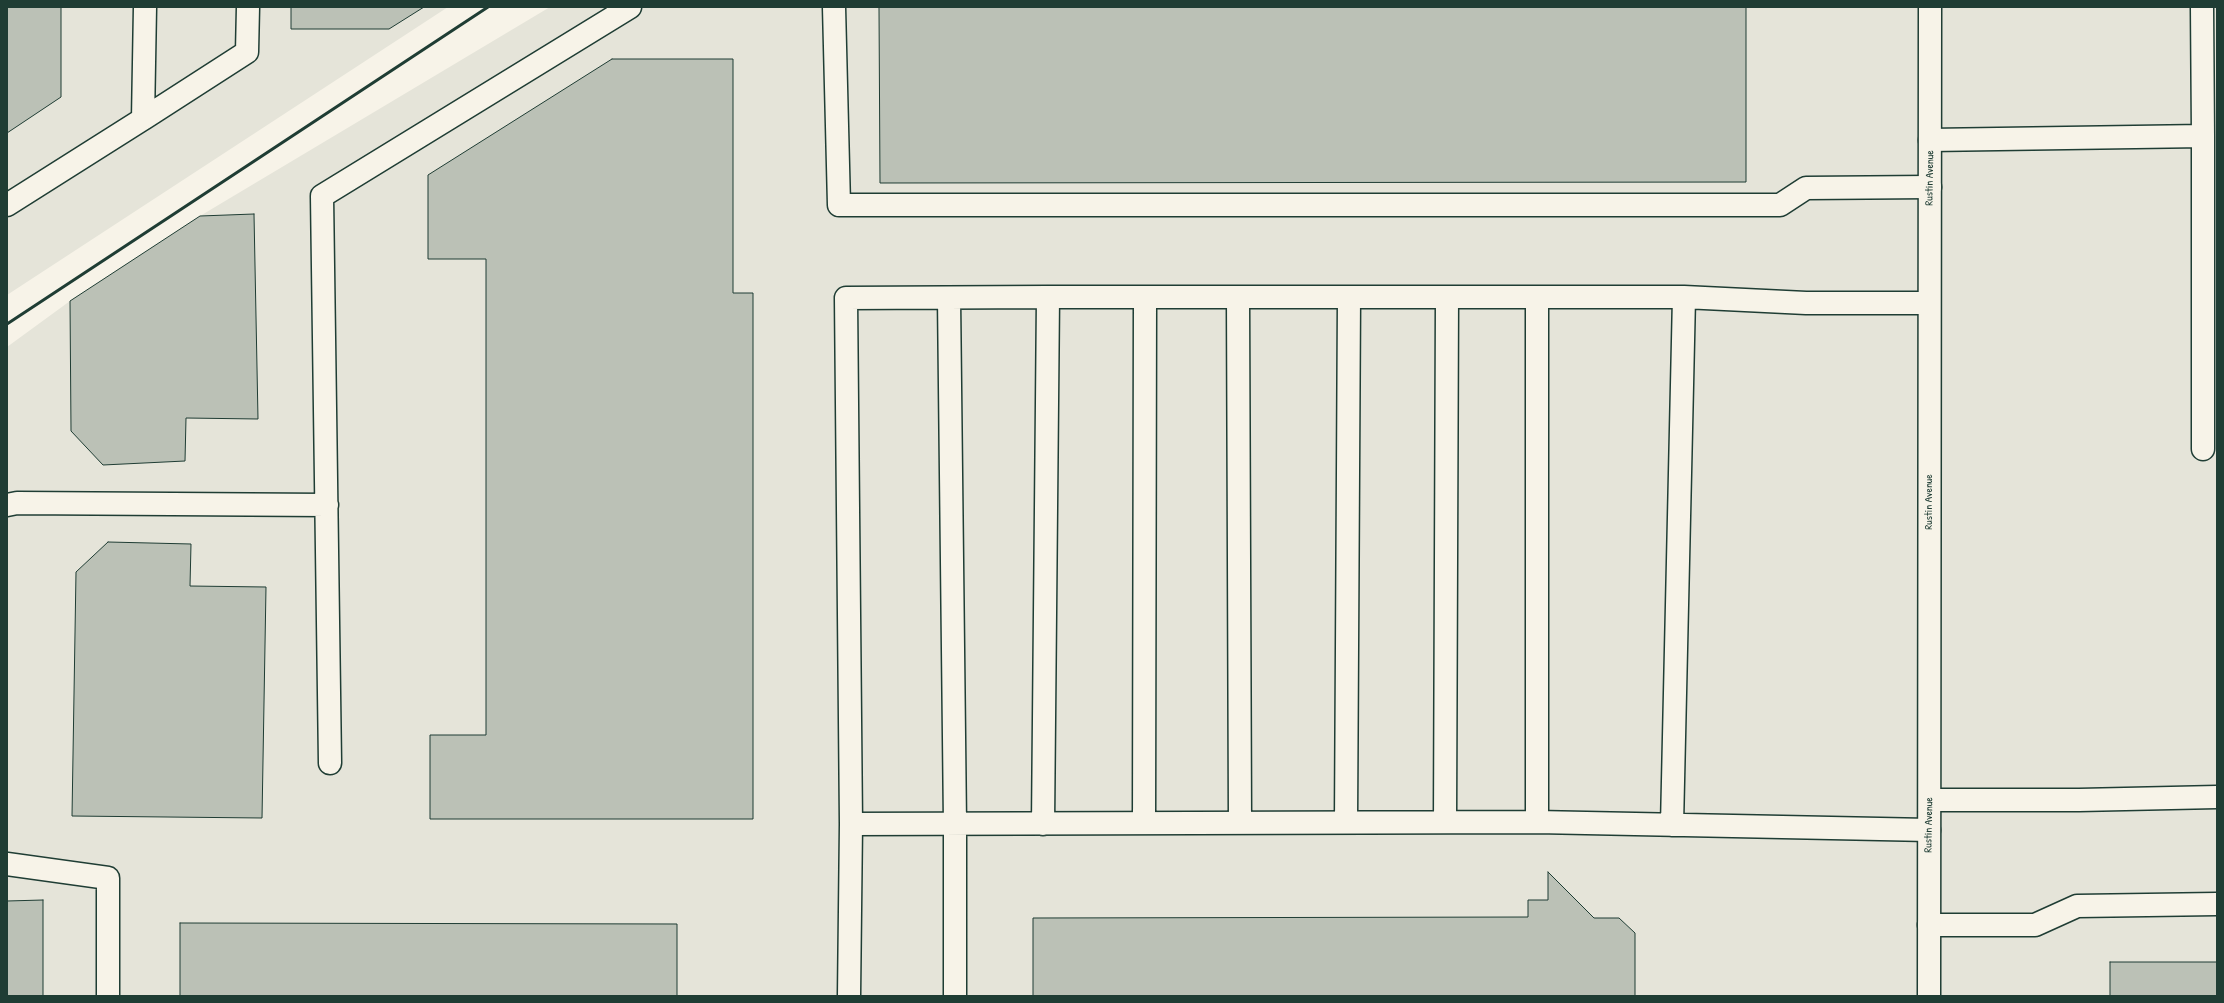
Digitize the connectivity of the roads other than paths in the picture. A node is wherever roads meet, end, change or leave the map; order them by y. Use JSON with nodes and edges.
{"nodes":[{"id":1,"x":145,"y":7,"type":"edge"},
{"id":2,"x":248,"y":7,"type":"edge"},
{"id":3,"x":630,"y":7,"type":"edge"},
{"id":4,"x":834,"y":7,"type":"edge"},
{"id":5,"x":1930,"y":7,"type":"edge"},
{"id":6,"x":2202,"y":7,"type":"edge"},
{"id":7,"x":143,"y":119,"type":"junction"},
{"id":8,"x":2203,"y":136,"type":"junction"},
{"id":9,"x":1930,"y":140,"type":"junction"},
{"id":10,"x":1930,"y":187,"type":"junction"},
{"id":11,"x":7,"y":205,"type":"edge"},
{"id":12,"x":1048,"y":297,"type":"junction"},
{"id":13,"x":1145,"y":297,"type":"junction"},
{"id":14,"x":1238,"y":297,"type":"junction"},
{"id":15,"x":1349,"y":297,"type":"junction"},
{"id":16,"x":1447,"y":297,"type":"junction"},
{"id":17,"x":1538,"y":297,"type":"junction"},
{"id":18,"x":1684,"y":297,"type":"junction"},
{"id":19,"x":949,"y":298,"type":"junction"},
{"id":20,"x":1929,"y":303,"type":"junction"},
{"id":21,"x":2203,"y":449,"type":"dead end"},
{"id":22,"x":327,"y":504,"type":"junction"},
{"id":23,"x":7,"y":505,"type":"edge"},
{"id":24,"x":330,"y":763,"type":"dead end"},
{"id":25,"x":2217,"y":797,"type":"edge"},
{"id":26,"x":1930,"y":800,"type":"junction"},
{"id":27,"x":1346,"y":822,"type":"junction"},
{"id":28,"x":1445,"y":822,"type":"junction"},
{"id":29,"x":1538,"y":822,"type":"junction"},
{"id":30,"x":1144,"y":823,"type":"junction"},
{"id":31,"x":1240,"y":823,"type":"junction"},
{"id":32,"x":851,"y":824,"type":"junction"},
{"id":33,"x":955,"y":824,"type":"junction"},
{"id":34,"x":1043,"y":824,"type":"junction"},
{"id":35,"x":1672,"y":825,"type":"junction"},
{"id":36,"x":1929,"y":830,"type":"junction"},
{"id":37,"x":7,"y":864,"type":"edge"},
{"id":38,"x":2217,"y":904,"type":"edge"},
{"id":39,"x":1929,"y":925,"type":"junction"},
{"id":40,"x":108,"y":996,"type":"edge"},
{"id":41,"x":849,"y":996,"type":"edge"},
{"id":42,"x":955,"y":996,"type":"edge"},
{"id":43,"x":1929,"y":996,"type":"edge"}],
"edges":[{"from":1,"to":7,"type":"street"},
{"from":2,"to":7,"type":"street"},
{"from":3,"to":22,"type":"street"},
{"from":4,"to":10,"type":"street"},
{"from":5,"to":9,"type":"street","name":"Rustin Avenue"},
{"from":6,"to":8,"type":"street"},
{"from":7,"to":11,"type":"street"},
{"from":8,"to":9,"type":"street"},
{"from":8,"to":21,"type":"street"},
{"from":9,"to":10,"type":"street","name":"Rustin Avenue"},
{"from":10,"to":20,"type":"street","name":"Rustin Avenue"},
{"from":12,"to":13,"type":"street"},
{"from":12,"to":19,"type":"street"},
{"from":12,"to":34,"type":"street"},
{"from":13,"to":14,"type":"street"},
{"from":13,"to":30,"type":"street"},
{"from":14,"to":15,"type":"street"},
{"from":14,"to":31,"type":"street"},
{"from":15,"to":16,"type":"street"},
{"from":15,"to":27,"type":"street"},
{"from":16,"to":17,"type":"street"},
{"from":16,"to":28,"type":"street"},
{"from":17,"to":18,"type":"street"},
{"from":17,"to":29,"type":"street"},
{"from":18,"to":20,"type":"street"},
{"from":18,"to":35,"type":"street"},
{"from":19,"to":32,"type":"street"},
{"from":19,"to":33,"type":"street"},
{"from":20,"to":26,"type":"street","name":"Rustin Avenue"},
{"from":22,"to":23,"type":"street"},
{"from":22,"to":24,"type":"street"},
{"from":25,"to":26,"type":"street"},
{"from":26,"to":36,"type":"street","name":"Rustin Avenue"},
{"from":27,"to":28,"type":"street"},
{"from":27,"to":31,"type":"street"},
{"from":28,"to":29,"type":"street"},
{"from":29,"to":35,"type":"street"},
{"from":30,"to":31,"type":"street"},
{"from":30,"to":34,"type":"street"},
{"from":32,"to":33,"type":"street"},
{"from":32,"to":41,"type":"street"},
{"from":33,"to":34,"type":"street"},
{"from":33,"to":42,"type":"street"},
{"from":35,"to":36,"type":"street"},
{"from":36,"to":39,"type":"street","name":"Rustin Avenue"},
{"from":37,"to":40,"type":"street"},
{"from":38,"to":39,"type":"street"},
{"from":39,"to":43,"type":"street","name":"Rustin Avenue"}]}
